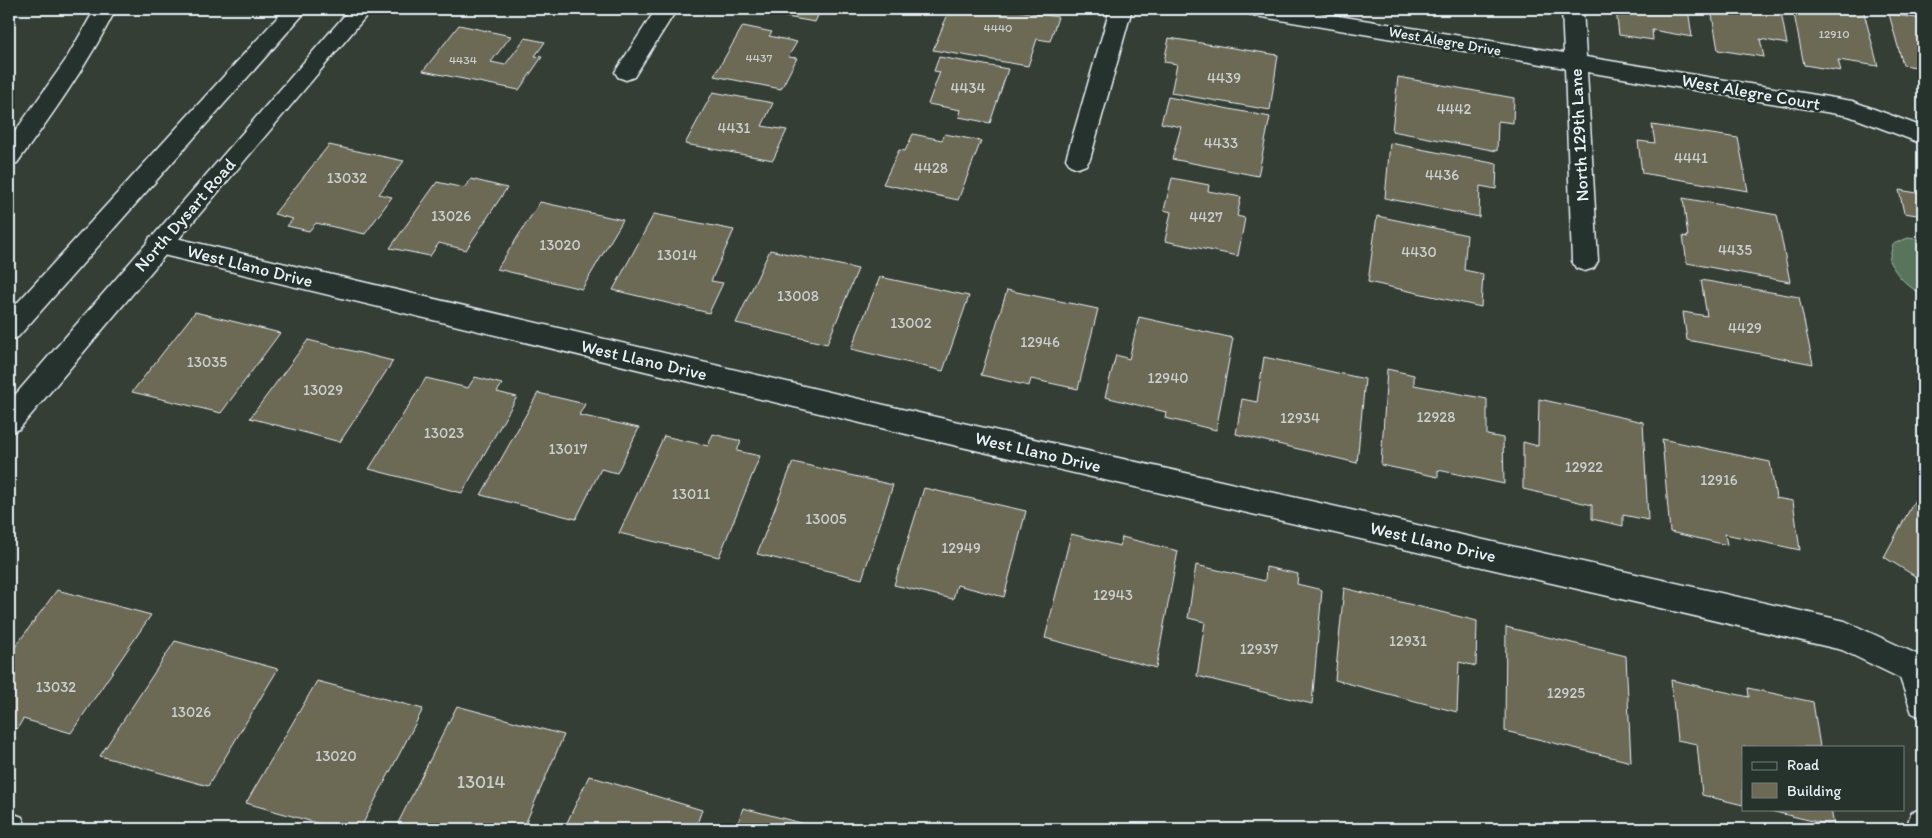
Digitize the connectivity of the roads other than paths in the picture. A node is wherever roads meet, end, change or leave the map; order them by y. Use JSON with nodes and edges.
{"nodes":[{"id":1,"x":105,"y":9,"type":"edge"},
{"id":2,"x":297,"y":9,"type":"edge"},
{"id":3,"x":361,"y":9,"type":"edge"},
{"id":4,"x":666,"y":9,"type":"edge"},
{"id":5,"x":1121,"y":9,"type":"edge"},
{"id":6,"x":1256,"y":9,"type":"edge"},
{"id":7,"x":1573,"y":9,"type":"edge"},
{"id":8,"x":1576,"y":63,"type":"junction"},
{"id":9,"x":626,"y":72,"type":"dead end"},
{"id":10,"x":1923,"y":136,"type":"edge"},
{"id":11,"x":9,"y":157,"type":"edge"},
{"id":12,"x":1078,"y":159,"type":"dead end"},
{"id":13,"x":159,"y":244,"type":"junction"},
{"id":14,"x":1585,"y":261,"type":"dead end"},
{"id":15,"x":9,"y":329,"type":"edge"},
{"id":16,"x":9,"y":421,"type":"edge"},
{"id":17,"x":1923,"y":702,"type":"edge"},
{"id":18,"x":1923,"y":825,"type":"edge"},
{"id":19,"x":1923,"y":829,"type":"edge"}],
"edges":[{"from":1,"to":11,"type":"street"},
{"from":2,"to":15,"type":"street"},
{"from":3,"to":13,"type":"street","name":"North Dysart Road"},
{"from":4,"to":9,"type":"street"},
{"from":5,"to":12,"type":"street"},
{"from":6,"to":8,"type":"street","name":"West Alegre Drive"},
{"from":7,"to":8,"type":"street","name":"North 129th Lane"},
{"from":8,"to":10,"type":"street","name":"West Alegre Court"},
{"from":8,"to":14,"type":"street","name":"North 129th Lane"},
{"from":13,"to":16,"type":"street","name":"North Dysart Road"},
{"from":13,"to":17,"type":"street","name":"West Llano Drive"},
{"from":18,"to":19,"type":"street"}]}
